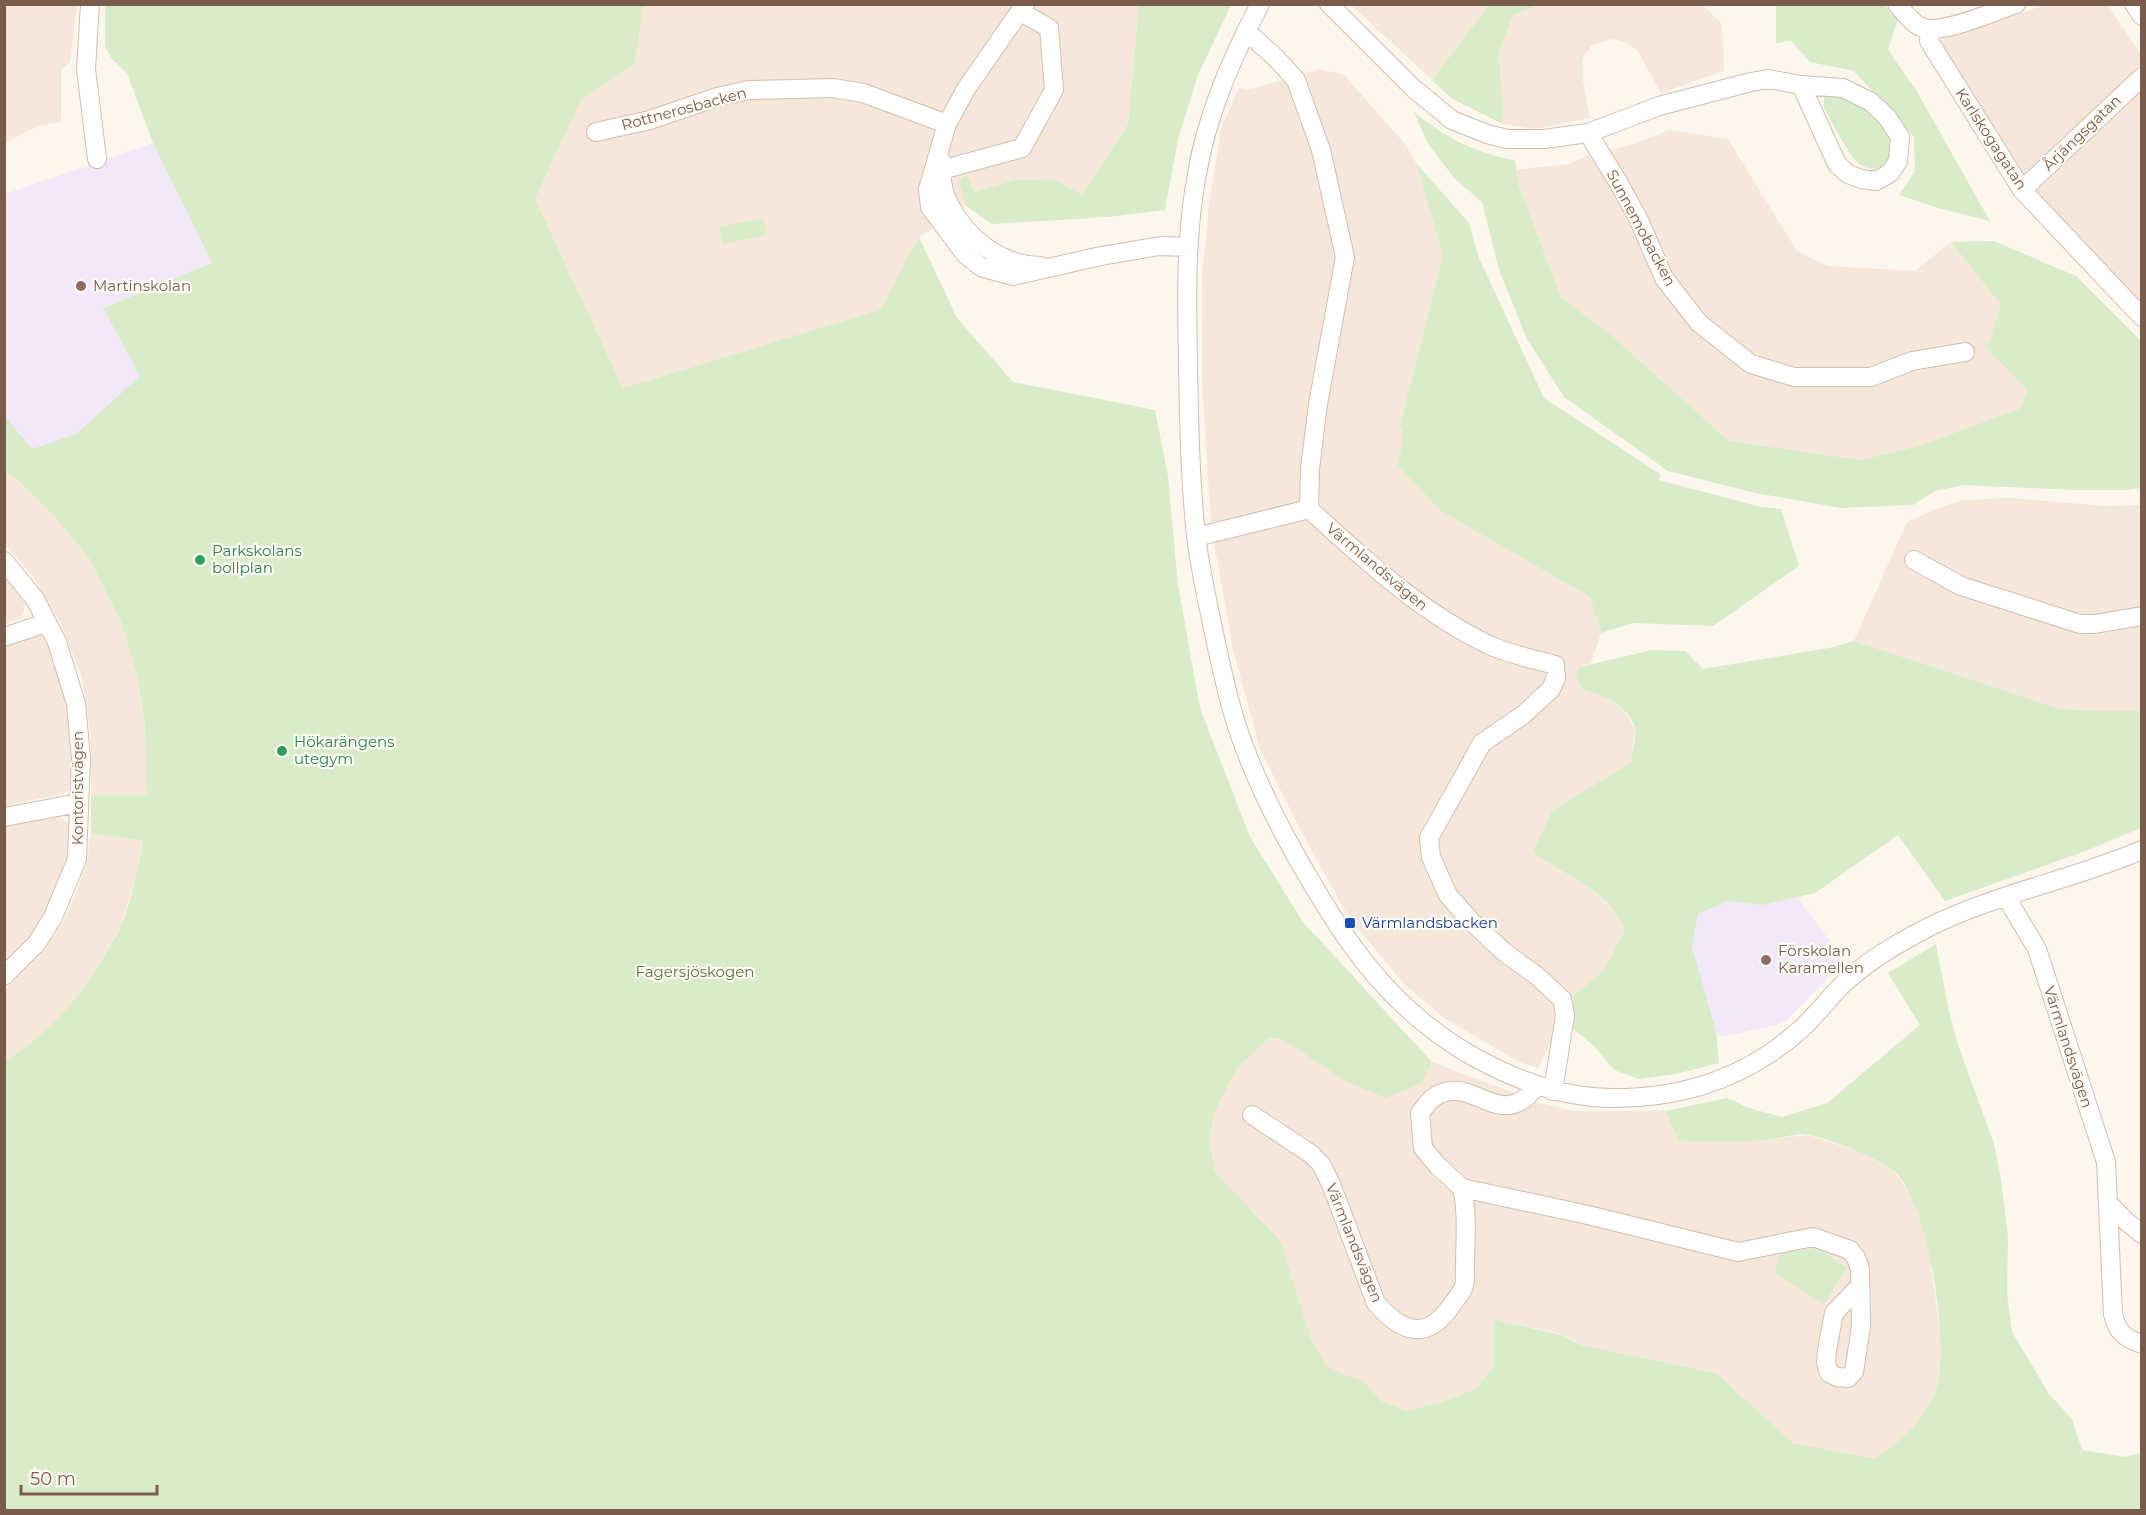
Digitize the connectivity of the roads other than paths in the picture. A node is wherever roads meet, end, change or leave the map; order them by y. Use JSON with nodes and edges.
{"nodes":[{"id":1,"x":90,"y":4,"type":"edge"},
{"id":2,"x":1260,"y":4,"type":"edge"},
{"id":3,"x":1329,"y":4,"type":"edge"},
{"id":4,"x":1898,"y":4,"type":"edge"},
{"id":5,"x":2016,"y":4,"type":"edge"},
{"id":6,"x":2134,"y":4,"type":"edge"},
{"id":7,"x":1023,"y":8,"type":"edge"},
{"id":8,"x":1984,"y":9,"type":"edge"},
{"id":9,"x":2142,"y":16,"type":"edge"},
{"id":10,"x":1246,"y":31,"type":"junction"},
{"id":11,"x":1930,"y":31,"type":"junction"},
{"id":12,"x":2142,"y":77,"type":"edge"},
{"id":13,"x":1801,"y":86,"type":"junction"},
{"id":14,"x":947,"y":124,"type":"junction"},
{"id":15,"x":597,"y":132,"type":"dead end"},
{"id":16,"x":1588,"y":133,"type":"junction"},
{"id":17,"x":941,"y":147,"type":"junction"},
{"id":18,"x":97,"y":159,"type":"dead end"},
{"id":19,"x":941,"y":170,"type":"junction"},
{"id":20,"x":2022,"y":190,"type":"junction"},
{"id":21,"x":1188,"y":247,"type":"junction"},
{"id":22,"x":1052,"y":266,"type":"junction"},
{"id":23,"x":2142,"y":317,"type":"edge"},
{"id":24,"x":1965,"y":352,"type":"dead end"},
{"id":25,"x":1309,"y":509,"type":"junction"},
{"id":26,"x":1196,"y":537,"type":"junction"},
{"id":27,"x":1914,"y":560,"type":"dead end"},
{"id":28,"x":4,"y":561,"type":"edge"},
{"id":29,"x":2142,"y":616,"type":"edge"},
{"id":30,"x":46,"y":623,"type":"junction"},
{"id":31,"x":4,"y":638,"type":"edge"},
{"id":32,"x":80,"y":803,"type":"junction"},
{"id":33,"x":4,"y":817,"type":"edge"},
{"id":34,"x":2142,"y":850,"type":"edge"},
{"id":35,"x":2006,"y":897,"type":"junction"},
{"id":36,"x":4,"y":976,"type":"edge"},
{"id":37,"x":1536,"y":1086,"type":"junction"},
{"id":38,"x":1553,"y":1091,"type":"junction"},
{"id":39,"x":1252,"y":1115,"type":"dead end"},
{"id":40,"x":1462,"y":1188,"type":"junction"},
{"id":41,"x":2108,"y":1203,"type":"junction"},
{"id":42,"x":2142,"y":1234,"type":"edge"},
{"id":43,"x":1860,"y":1286,"type":"dead end"},
{"id":44,"x":2142,"y":1344,"type":"edge"}],
"edges":[{"from":1,"to":18,"type":"street"},
{"from":2,"to":10,"type":"street"},
{"from":3,"to":16,"type":"street"},
{"from":4,"to":11,"type":"street"},
{"from":5,"to":8,"type":"street"},
{"from":6,"to":9,"type":"street"},
{"from":7,"to":14,"type":"street"},
{"from":7,"to":19,"type":"street"},
{"from":8,"to":11,"type":"street"},
{"from":10,"to":21,"type":"street"},
{"from":10,"to":25,"type":"street"},
{"from":11,"to":20,"type":"street","name":"Karlskogagatan"},
{"from":12,"to":20,"type":"street","name":"Årjängsgatan"},
{"from":13,"to":13,"type":"street"},
{"from":13,"to":16,"type":"street"},
{"from":14,"to":15,"type":"street","name":"Rottnerosbacken"},
{"from":14,"to":17,"type":"street"},
{"from":16,"to":24,"type":"street","name":"Sunnemobacken"},
{"from":17,"to":19,"type":"street"},
{"from":17,"to":22,"type":"street"},
{"from":19,"to":22,"type":"street"},
{"from":20,"to":23,"type":"street","name":"Karlskogagatan"},
{"from":21,"to":22,"type":"street"},
{"from":21,"to":26,"type":"street"},
{"from":25,"to":26,"type":"street"},
{"from":25,"to":38,"type":"street","name":"Värmlandsvägen"},
{"from":26,"to":37,"type":"street"},
{"from":27,"to":29,"type":"street"},
{"from":28,"to":30,"type":"street","name":"Kontoristvägen"},
{"from":30,"to":31,"type":"street"},
{"from":30,"to":32,"type":"street","name":"Kontoristvägen"},
{"from":32,"to":33,"type":"street"},
{"from":32,"to":36,"type":"street","name":"Kontoristvägen"},
{"from":34,"to":35,"type":"street"},
{"from":35,"to":38,"type":"street"},
{"from":35,"to":41,"type":"street","name":"Värmlandsvägen"},
{"from":37,"to":38,"type":"street"},
{"from":37,"to":40,"type":"street"},
{"from":39,"to":40,"type":"street","name":"Värmlandsvägen"},
{"from":40,"to":43,"type":"street"},
{"from":41,"to":42,"type":"street"},
{"from":41,"to":44,"type":"street","name":"Värmlandsvägen"}]}
